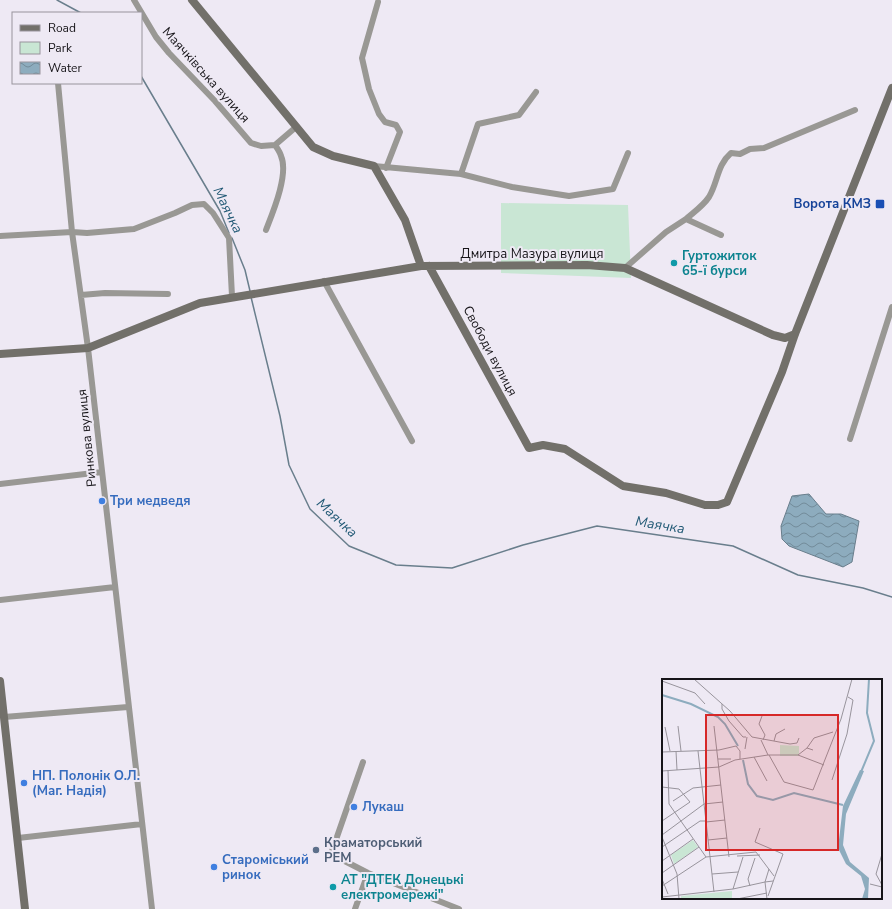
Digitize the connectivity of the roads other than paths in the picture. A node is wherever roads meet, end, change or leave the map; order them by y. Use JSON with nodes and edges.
{"nodes":[{"id":1,"x":134,"y":0,"type":"edge"},
{"id":2,"x":192,"y":0,"type":"edge"},
{"id":3,"x":378,"y":2,"type":"dead end"},
{"id":4,"x":141,"y":12,"type":"edge"},
{"id":5,"x":142,"y":13,"type":"edge"},
{"id":6,"x":58,"y":84,"type":"edge"},
{"id":7,"x":892,"y":88,"type":"edge"},
{"id":8,"x":536,"y":92,"type":"dead end"},
{"id":9,"x":855,"y":110,"type":"dead end"},
{"id":10,"x":296,"y":127,"type":"junction"},
{"id":11,"x":274,"y":145,"type":"junction"},
{"id":12,"x":628,"y":153,"type":"dead end"},
{"id":13,"x":374,"y":166,"type":"junction"},
{"id":14,"x":386,"y":168,"type":"junction"},
{"id":15,"x":461,"y":174,"type":"junction"},
{"id":16,"x":686,"y":219,"type":"junction"},
{"id":17,"x":266,"y":230,"type":"dead end"},
{"id":18,"x":72,"y":232,"type":"junction"},
{"id":19,"x":721,"y":235,"type":"dead end"},
{"id":20,"x":0,"y":236,"type":"edge"},
{"id":21,"x":425,"y":266,"type":"junction"},
{"id":22,"x":625,"y":268,"type":"junction"},
{"id":23,"x":324,"y":280,"type":"junction"},
{"id":24,"x":168,"y":294,"type":"dead end"},
{"id":25,"x":81,"y":295,"type":"junction"},
{"id":26,"x":235,"y":296,"type":"junction"},
{"id":27,"x":892,"y":307,"type":"edge"},
{"id":28,"x":795,"y":334,"type":"junction"},
{"id":29,"x":88,"y":348,"type":"junction"},
{"id":30,"x":0,"y":354,"type":"edge"},
{"id":31,"x":850,"y":439,"type":"dead end"},
{"id":32,"x":412,"y":441,"type":"dead end"},
{"id":33,"x":102,"y":472,"type":"junction"},
{"id":34,"x":0,"y":484,"type":"edge"},
{"id":35,"x":115,"y":587,"type":"junction"},
{"id":36,"x":0,"y":600,"type":"edge"},
{"id":37,"x":0,"y":681,"type":"edge"},
{"id":38,"x":128,"y":707,"type":"junction"},
{"id":39,"x":2,"y":714,"type":"edge"},
{"id":40,"x":364,"y":762,"type":"dead end"},
{"id":41,"x":142,"y":824,"type":"junction"},
{"id":42,"x":18,"y":838,"type":"junction"},
{"id":43,"x":368,"y":873,"type":"junction"},
{"id":44,"x":25,"y":909,"type":"edge"},
{"id":45,"x":152,"y":909,"type":"edge"},
{"id":46,"x":355,"y":909,"type":"edge"},
{"id":47,"x":459,"y":909,"type":"edge"}],
"edges":[{"from":1,"to":4,"type":"street","name":"Маячківська вулиця"},
{"from":2,"to":10,"type":"street"},
{"from":3,"to":14,"type":"street"},
{"from":5,"to":11,"type":"street","name":"Маячківська вулиця"},
{"from":6,"to":18,"type":"street","name":"Ринкова вулиця"},
{"from":7,"to":28,"type":"street"},
{"from":8,"to":15,"type":"street"},
{"from":9,"to":16,"type":"street"},
{"from":10,"to":11,"type":"street"},
{"from":10,"to":13,"type":"street"},
{"from":11,"to":17,"type":"street"},
{"from":12,"to":15,"type":"street"},
{"from":13,"to":14,"type":"street"},
{"from":13,"to":21,"type":"street","name":"Свободи вулиця"},
{"from":14,"to":15,"type":"street"},
{"from":16,"to":19,"type":"street"},
{"from":16,"to":22,"type":"street"},
{"from":18,"to":20,"type":"street"},
{"from":18,"to":25,"type":"street","name":"Ринкова вулиця"},
{"from":18,"to":26,"type":"street"},
{"from":21,"to":22,"type":"street","name":"Дмитра Мазура вулиця"},
{"from":21,"to":23,"type":"street","name":"Дмитра Мазура вулиця"},
{"from":21,"to":28,"type":"street","name":"Свободи вулиця"},
{"from":22,"to":28,"type":"street","name":"Дмитра Мазура вулиця"},
{"from":23,"to":26,"type":"street","name":"Дмитра Мазура вулиця"},
{"from":23,"to":32,"type":"street"},
{"from":24,"to":25,"type":"street"},
{"from":25,"to":29,"type":"street","name":"Ринкова вулиця"},
{"from":26,"to":29,"type":"street","name":"Дмитра Мазура вулиця"},
{"from":27,"to":31,"type":"street"},
{"from":29,"to":30,"type":"street","name":"Дмитра Мазура вулиця"},
{"from":29,"to":33,"type":"street","name":"Ринкова вулиця"},
{"from":33,"to":34,"type":"street"},
{"from":33,"to":35,"type":"street","name":"Ринкова вулиця"},
{"from":35,"to":36,"type":"street"},
{"from":35,"to":38,"type":"street","name":"Ринкова вулиця"},
{"from":37,"to":39,"type":"street"},
{"from":38,"to":39,"type":"street"},
{"from":38,"to":41,"type":"street","name":"Ринкова вулиця"},
{"from":39,"to":42,"type":"street"},
{"from":40,"to":43,"type":"street"},
{"from":41,"to":42,"type":"street"},
{"from":41,"to":45,"type":"street","name":"Ринкова вулиця"},
{"from":42,"to":44,"type":"street"},
{"from":43,"to":46,"type":"street"},
{"from":43,"to":47,"type":"street"}]}
